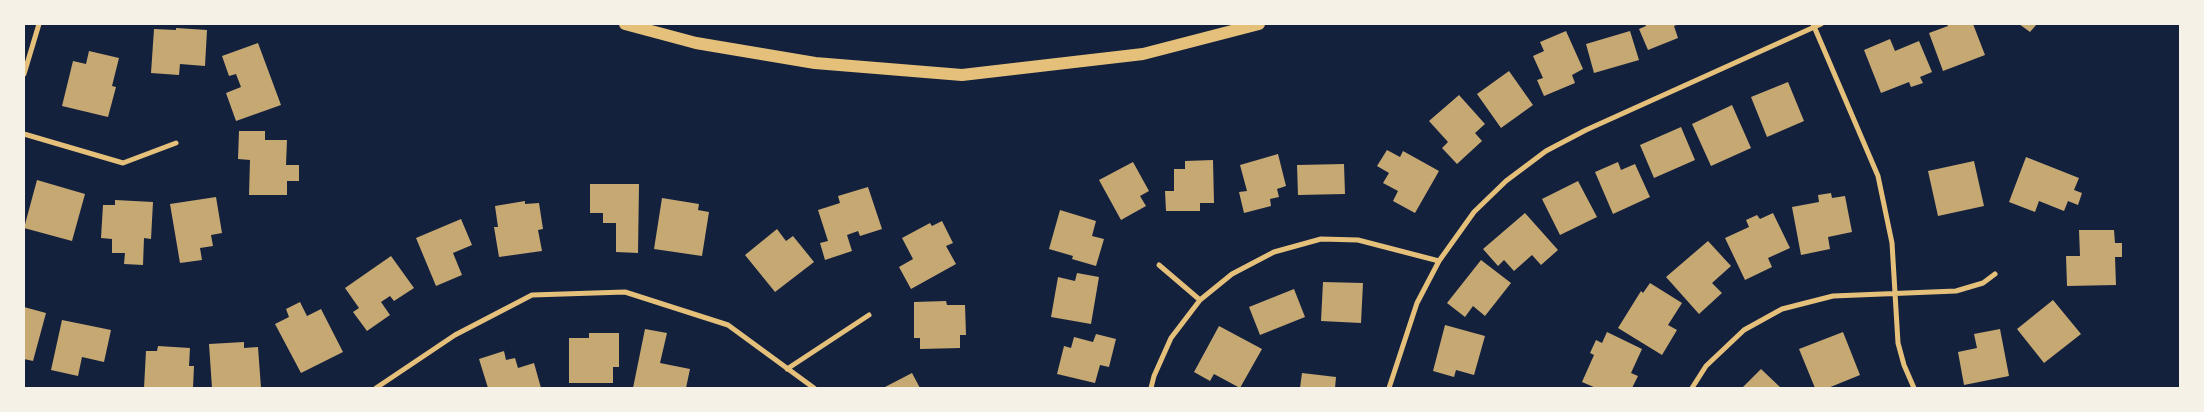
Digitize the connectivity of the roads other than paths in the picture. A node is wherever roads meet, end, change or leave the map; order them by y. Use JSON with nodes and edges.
{"nodes":[{"id":1,"x":38,"y":24,"type":"edge"},
{"id":2,"x":625,"y":24,"type":"edge"},
{"id":3,"x":1259,"y":24,"type":"edge"},
{"id":4,"x":1821,"y":24,"type":"edge"},
{"id":5,"x":1814,"y":25,"type":"edge"},
{"id":6,"x":24,"y":74,"type":"edge"},
{"id":7,"x":24,"y":134,"type":"edge"},
{"id":8,"x":176,"y":143,"type":"dead end"},
{"id":9,"x":1438,"y":261,"type":"junction"},
{"id":10,"x":1159,"y":265,"type":"dead end"},
{"id":11,"x":1995,"y":274,"type":"dead end"},
{"id":12,"x":1895,"y":293,"type":"junction"},
{"id":13,"x":1200,"y":300,"type":"junction"},
{"id":14,"x":869,"y":315,"type":"dead end"},
{"id":15,"x":787,"y":368,"type":"junction"},
{"id":16,"x":376,"y":388,"type":"edge"},
{"id":17,"x":814,"y":388,"type":"edge"},
{"id":18,"x":1151,"y":388,"type":"edge"},
{"id":19,"x":1390,"y":388,"type":"edge"},
{"id":20,"x":1692,"y":388,"type":"edge"},
{"id":21,"x":1914,"y":388,"type":"edge"}],
"edges":[{"from":1,"to":6,"type":"street"},
{"from":2,"to":3,"type":"main road"},
{"from":4,"to":5,"type":"street"},
{"from":5,"to":9,"type":"street"},
{"from":5,"to":12,"type":"street"},
{"from":7,"to":8,"type":"street"},
{"from":9,"to":13,"type":"street"},
{"from":9,"to":19,"type":"street"},
{"from":10,"to":13,"type":"street"},
{"from":11,"to":12,"type":"street"},
{"from":12,"to":20,"type":"street"},
{"from":12,"to":21,"type":"street"},
{"from":13,"to":18,"type":"street"},
{"from":14,"to":15,"type":"street"},
{"from":15,"to":16,"type":"street"},
{"from":15,"to":17,"type":"street"}]}
